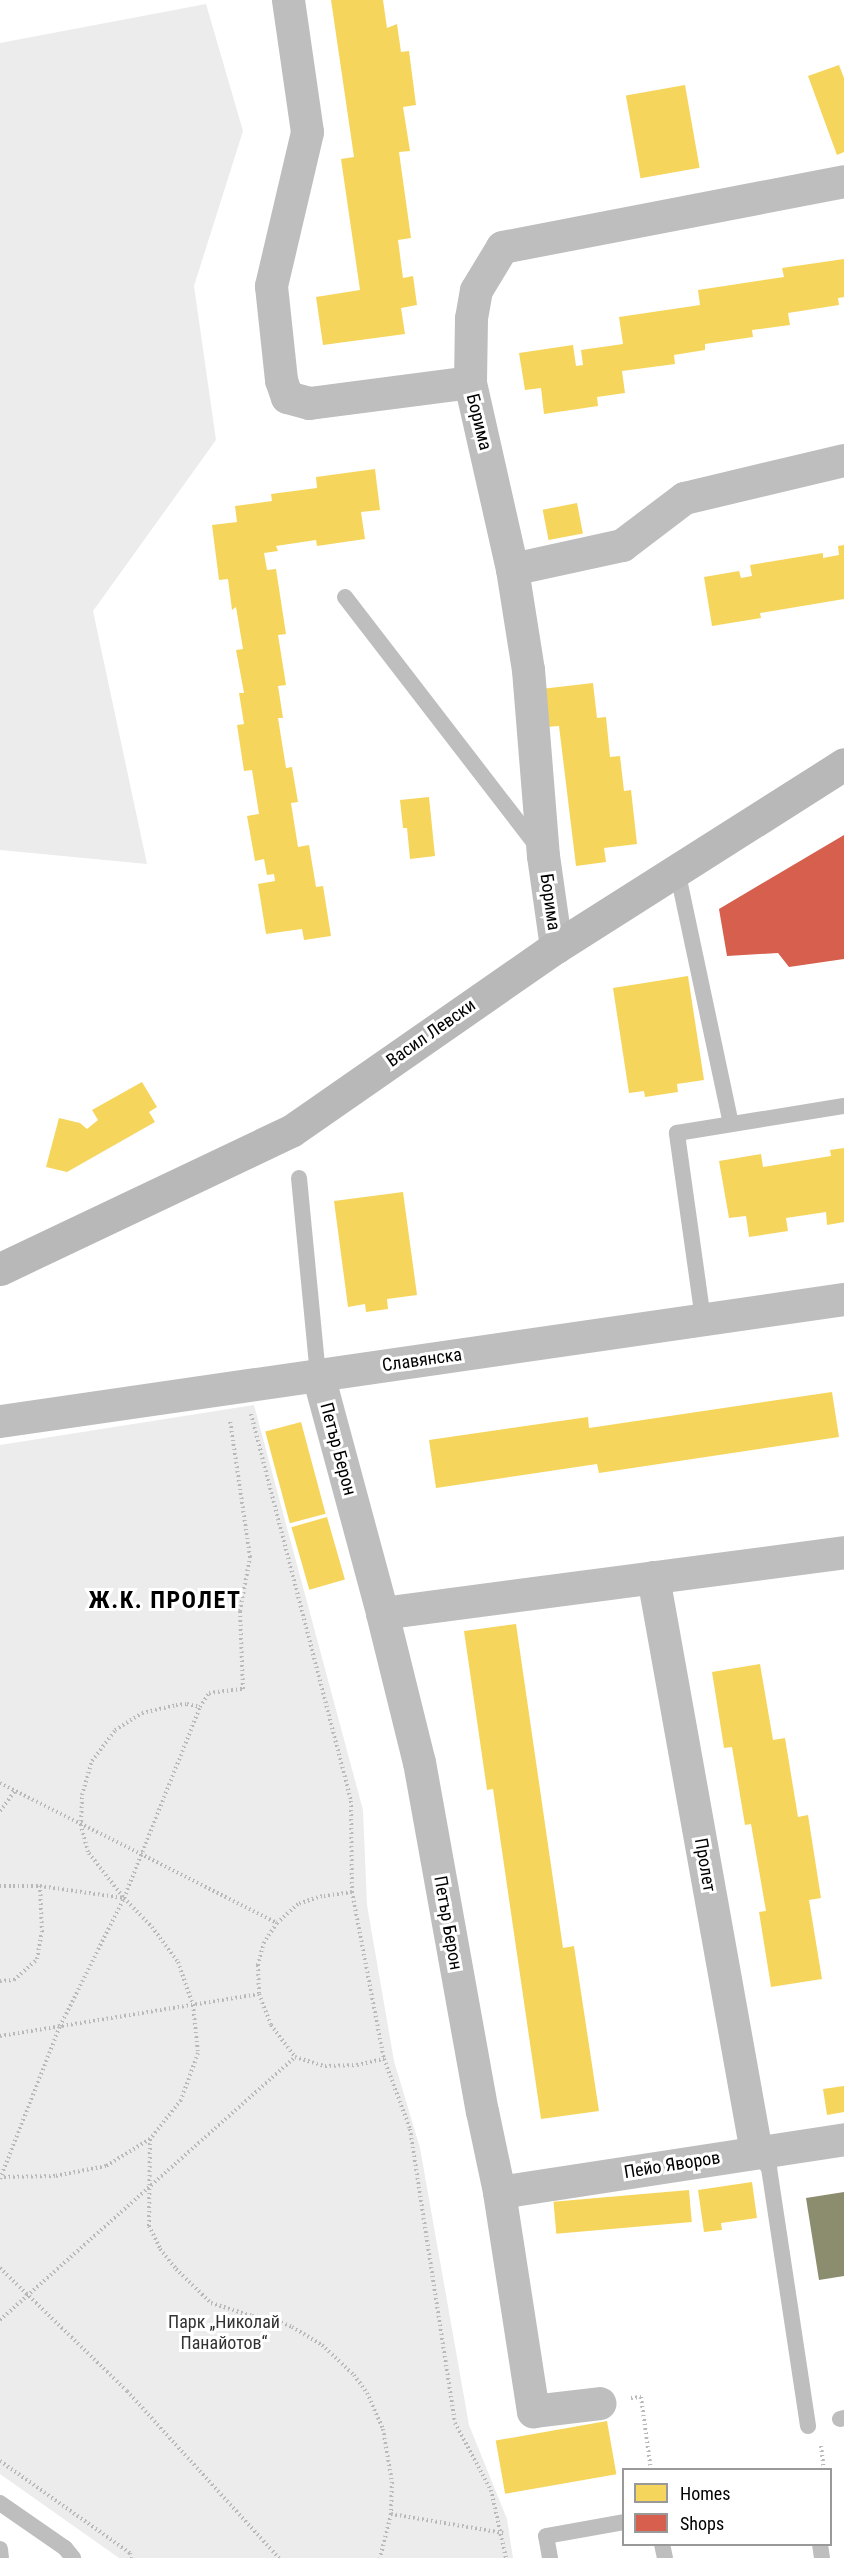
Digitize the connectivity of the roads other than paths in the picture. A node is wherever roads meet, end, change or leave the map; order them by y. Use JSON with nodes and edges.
{"nodes":[{"id":1,"x":288,"y":0,"type":"edge"},
{"id":2,"x":844,"y":181,"type":"edge"},
{"id":3,"x":470,"y":382,"type":"junction"},
{"id":4,"x":844,"y":460,"type":"edge"},
{"id":5,"x":512,"y":569,"type":"junction"},
{"id":6,"x":345,"y":597,"type":"dead end"},
{"id":7,"x":844,"y":764,"type":"edge"},
{"id":8,"x":543,"y":856,"type":"junction"},
{"id":9,"x":676,"y":870,"type":"junction"},
{"id":10,"x":556,"y":947,"type":"junction"},
{"id":11,"x":844,"y":1106,"type":"edge"},
{"id":12,"x":730,"y":1124,"type":"junction"},
{"id":13,"x":299,"y":1178,"type":"dead end"},
{"id":14,"x":0,"y":1269,"type":"edge"},
{"id":15,"x":844,"y":1299,"type":"edge"},
{"id":16,"x":703,"y":1319,"type":"junction"},
{"id":17,"x":318,"y":1375,"type":"junction"},
{"id":18,"x":0,"y":1421,"type":"edge"},
{"id":19,"x":844,"y":1552,"type":"edge"},
{"id":20,"x":653,"y":1577,"type":"junction"},
{"id":21,"x":382,"y":1612,"type":"junction"},
{"id":22,"x":844,"y":2139,"type":"edge"},
{"id":23,"x":756,"y":2152,"type":"junction"},
{"id":24,"x":500,"y":2192,"type":"junction"},
{"id":25,"x":600,"y":2403,"type":"road end"},
{"id":26,"x":808,"y":2426,"type":"dead end"},
{"id":27,"x":0,"y":2503,"type":"edge"},
{"id":28,"x":622,"y":2522,"type":"edge"},
{"id":29,"x":0,"y":2549,"type":"edge"},
{"id":30,"x":1,"y":2558,"type":"edge"},
{"id":31,"x":73,"y":2558,"type":"edge"},
{"id":32,"x":550,"y":2558,"type":"edge"}],
"edges":[{"from":1,"to":3,"type":"street"},
{"from":2,"to":3,"type":"street","name":"Борима"},
{"from":3,"to":5,"type":"street","name":"Борима"},
{"from":4,"to":5,"type":"street"},
{"from":5,"to":8,"type":"street","name":"Борима"},
{"from":6,"to":8,"type":"lane"},
{"from":7,"to":9,"type":"street","name":"Васил Левски"},
{"from":8,"to":10,"type":"street","name":"Борима"},
{"from":9,"to":10,"type":"street","name":"Васил Левски"},
{"from":9,"to":12,"type":"lane"},
{"from":10,"to":14,"type":"street","name":"Васил Левски"},
{"from":11,"to":12,"type":"lane"},
{"from":12,"to":16,"type":"lane"},
{"from":13,"to":17,"type":"lane"},
{"from":15,"to":16,"type":"street","name":"Славянска"},
{"from":16,"to":17,"type":"street","name":"Славянска"},
{"from":17,"to":18,"type":"street","name":"Славянска"},
{"from":17,"to":21,"type":"street","name":"Петър Берон"},
{"from":19,"to":20,"type":"street"},
{"from":20,"to":21,"type":"street"},
{"from":20,"to":23,"type":"street","name":"Пролет"},
{"from":21,"to":24,"type":"street","name":"Петър Берон"},
{"from":22,"to":23,"type":"street","name":"Пейо Яворов"},
{"from":23,"to":24,"type":"street","name":"Пейо Яворов"},
{"from":23,"to":26,"type":"lane"},
{"from":24,"to":25,"type":"street","name":"Петър Берон"},
{"from":27,"to":31,"type":"lane"},
{"from":28,"to":32,"type":"lane"},
{"from":29,"to":30,"type":"lane"}]}
